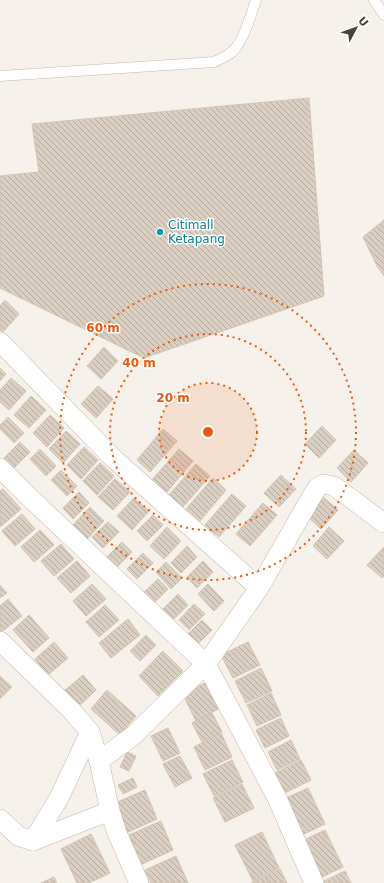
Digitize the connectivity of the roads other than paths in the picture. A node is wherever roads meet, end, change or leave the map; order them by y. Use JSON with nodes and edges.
{"nodes":[{"id":1,"x":256,"y":0,"type":"edge"},
{"id":2,"x":374,"y":0,"type":"edge"},
{"id":3,"x":384,"y":15,"type":"edge"},
{"id":4,"x":0,"y":76,"type":"edge"},
{"id":5,"x":0,"y":342,"type":"edge"},
{"id":6,"x":0,"y":468,"type":"edge"},
{"id":7,"x":384,"y":523,"type":"edge"},
{"id":8,"x":259,"y":588,"type":"junction"},
{"id":9,"x":0,"y":641,"type":"edge"},
{"id":10,"x":206,"y":664,"type":"junction"},
{"id":11,"x":90,"y":732,"type":"junction"},
{"id":12,"x":99,"y":761,"type":"junction"},
{"id":13,"x":110,"y":811,"type":"junction"},
{"id":14,"x":0,"y":819,"type":"edge"},
{"id":15,"x":33,"y":841,"type":"junction"},
{"id":16,"x":139,"y":883,"type":"edge"},
{"id":17,"x":314,"y":883,"type":"edge"}],
"edges":[{"from":1,"to":4,"type":"lane"},
{"from":2,"to":3,"type":"lane"},
{"from":5,"to":8,"type":"street"},
{"from":6,"to":10,"type":"street"},
{"from":7,"to":8,"type":"street"},
{"from":8,"to":10,"type":"street"},
{"from":9,"to":11,"type":"street"},
{"from":10,"to":12,"type":"street"},
{"from":10,"to":17,"type":"street"},
{"from":11,"to":12,"type":"street"},
{"from":11,"to":15,"type":"street"},
{"from":12,"to":13,"type":"street"},
{"from":13,"to":15,"type":"street"},
{"from":13,"to":16,"type":"street"},
{"from":14,"to":15,"type":"street"}]}
